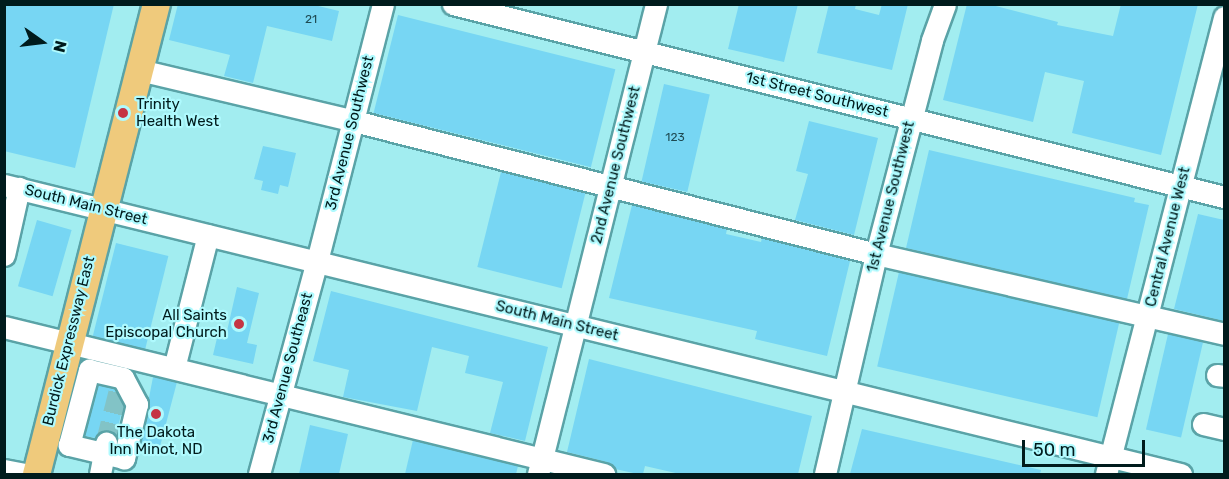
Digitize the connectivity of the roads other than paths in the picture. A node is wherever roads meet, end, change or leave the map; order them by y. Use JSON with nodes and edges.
{"nodes":[{"id":1,"x":156,"y":4,"type":"edge"},
{"id":2,"x":382,"y":4,"type":"edge"},
{"id":3,"x":453,"y":4,"type":"edge"},
{"id":4,"x":656,"y":4,"type":"edge"},
{"id":5,"x":945,"y":4,"type":"edge"},
{"id":6,"x":1224,"y":17,"type":"edge"},
{"id":7,"x":645,"y":51,"type":"junction"},
{"id":8,"x":139,"y":70,"type":"junction"},
{"id":9,"x":911,"y":119,"type":"junction"},
{"id":10,"x":354,"y":122,"type":"junction"},
{"id":11,"x":611,"y":186,"type":"junction"},
{"id":12,"x":1181,"y":186,"type":"junction"},
{"id":13,"x":12,"y":187,"type":"edge"},
{"id":14,"x":1224,"y":197,"type":"edge"},
{"id":15,"x":102,"y":208,"type":"junction"},
{"id":16,"x":208,"y":235,"type":"junction"},
{"id":17,"x":876,"y":254,"type":"junction"},
{"id":18,"x":4,"y":255,"type":"edge"},
{"id":19,"x":317,"y":261,"type":"junction"},
{"id":20,"x":1149,"y":316,"type":"junction"},
{"id":21,"x":575,"y":325,"type":"junction"},
{"id":22,"x":4,"y":327,"type":"edge"},
{"id":23,"x":1224,"y":334,"type":"edge"},
{"id":24,"x":65,"y":353,"type":"junction"},
{"id":25,"x":174,"y":368,"type":"junction"},
{"id":26,"x":89,"y":370,"type":"junction"},
{"id":27,"x":845,"y":392,"type":"junction"},
{"id":28,"x":280,"y":393,"type":"junction"},
{"id":29,"x":1203,"y":424,"type":"dead end"},
{"id":30,"x":1224,"y":429,"type":"edge"},
{"id":31,"x":60,"y":430,"type":"junction"},
{"id":32,"x":105,"y":448,"type":"junction"},
{"id":33,"x":1108,"y":466,"type":"edge"},
{"id":34,"x":540,"y":467,"type":"edge"},
{"id":35,"x":4,"y":470,"type":"edge"},
{"id":36,"x":24,"y":474,"type":"edge"},
{"id":37,"x":36,"y":474,"type":"edge"},
{"id":38,"x":99,"y":474,"type":"edge"},
{"id":39,"x":259,"y":474,"type":"edge"},
{"id":40,"x":604,"y":474,"type":"edge"},
{"id":41,"x":825,"y":474,"type":"edge"},
{"id":42,"x":1181,"y":474,"type":"edge"}],
"edges":[{"from":1,"to":8,"type":"main road","name":"Burdick Expressway East"},
{"from":2,"to":10,"type":"street","name":"3rd Avenue Southwest"},
{"from":3,"to":7,"type":"street","name":"1st Street Southwest"},
{"from":4,"to":7,"type":"street","name":"2nd Avenue Southwest"},
{"from":5,"to":9,"type":"street","name":"1st Avenue Southwest"},
{"from":6,"to":12,"type":"street","name":"Central Avenue West"},
{"from":7,"to":9,"type":"street","name":"1st Street Southwest"},
{"from":7,"to":11,"type":"street","name":"2nd Avenue Southwest"},
{"from":8,"to":10,"type":"street"},
{"from":8,"to":15,"type":"main road","name":"Burdick Expressway East"},
{"from":9,"to":12,"type":"street","name":"1st Street Southwest"},
{"from":9,"to":17,"type":"street","name":"1st Avenue Southwest"},
{"from":10,"to":11,"type":"street"},
{"from":10,"to":19,"type":"street","name":"3rd Avenue Southwest"},
{"from":11,"to":17,"type":"street"},
{"from":11,"to":21,"type":"street","name":"2nd Avenue Southwest"},
{"from":12,"to":14,"type":"street","name":"1st Street Southwest"},
{"from":12,"to":20,"type":"street","name":"Central Avenue West"},
{"from":13,"to":15,"type":"street","name":"South Main Street"},
{"from":13,"to":18,"type":"street"},
{"from":15,"to":16,"type":"street","name":"South Main Street"},
{"from":15,"to":24,"type":"main road","name":"Burdick Expressway East"},
{"from":16,"to":19,"type":"street","name":"South Main Street"},
{"from":16,"to":25,"type":"street"},
{"from":17,"to":20,"type":"street"},
{"from":17,"to":27,"type":"street","name":"1st Avenue Southwest"},
{"from":19,"to":21,"type":"street","name":"South Main Street"},
{"from":19,"to":28,"type":"street","name":"3rd Avenue Southeast"},
{"from":20,"to":23,"type":"street"},
{"from":20,"to":33,"type":"street","name":"Central Avenue West"},
{"from":21,"to":27,"type":"street","name":"South Main Street"},
{"from":21,"to":34,"type":"street","name":"2nd Avenue Southwest"},
{"from":22,"to":24,"type":"street"},
{"from":24,"to":25,"type":"street"},
{"from":24,"to":26,"type":"street"},
{"from":24,"to":31,"type":"main road","name":"Burdick Expressway East"},
{"from":25,"to":28,"type":"street"},
{"from":26,"to":31,"type":"street"},
{"from":26,"to":32,"type":"street"},
{"from":27,"to":33,"type":"street","name":"South Main Street"},
{"from":27,"to":41,"type":"street","name":"1st Avenue Southwest"},
{"from":28,"to":34,"type":"street"},
{"from":28,"to":39,"type":"street","name":"3rd Avenue Southeast"},
{"from":29,"to":30,"type":"street"},
{"from":31,"to":32,"type":"street"},
{"from":31,"to":37,"type":"main road","name":"Burdick Expressway East"},
{"from":32,"to":38,"type":"street"},
{"from":33,"to":42,"type":"street","name":"South Main Street"},
{"from":34,"to":40,"type":"street"},
{"from":35,"to":36,"type":"street"}]}
